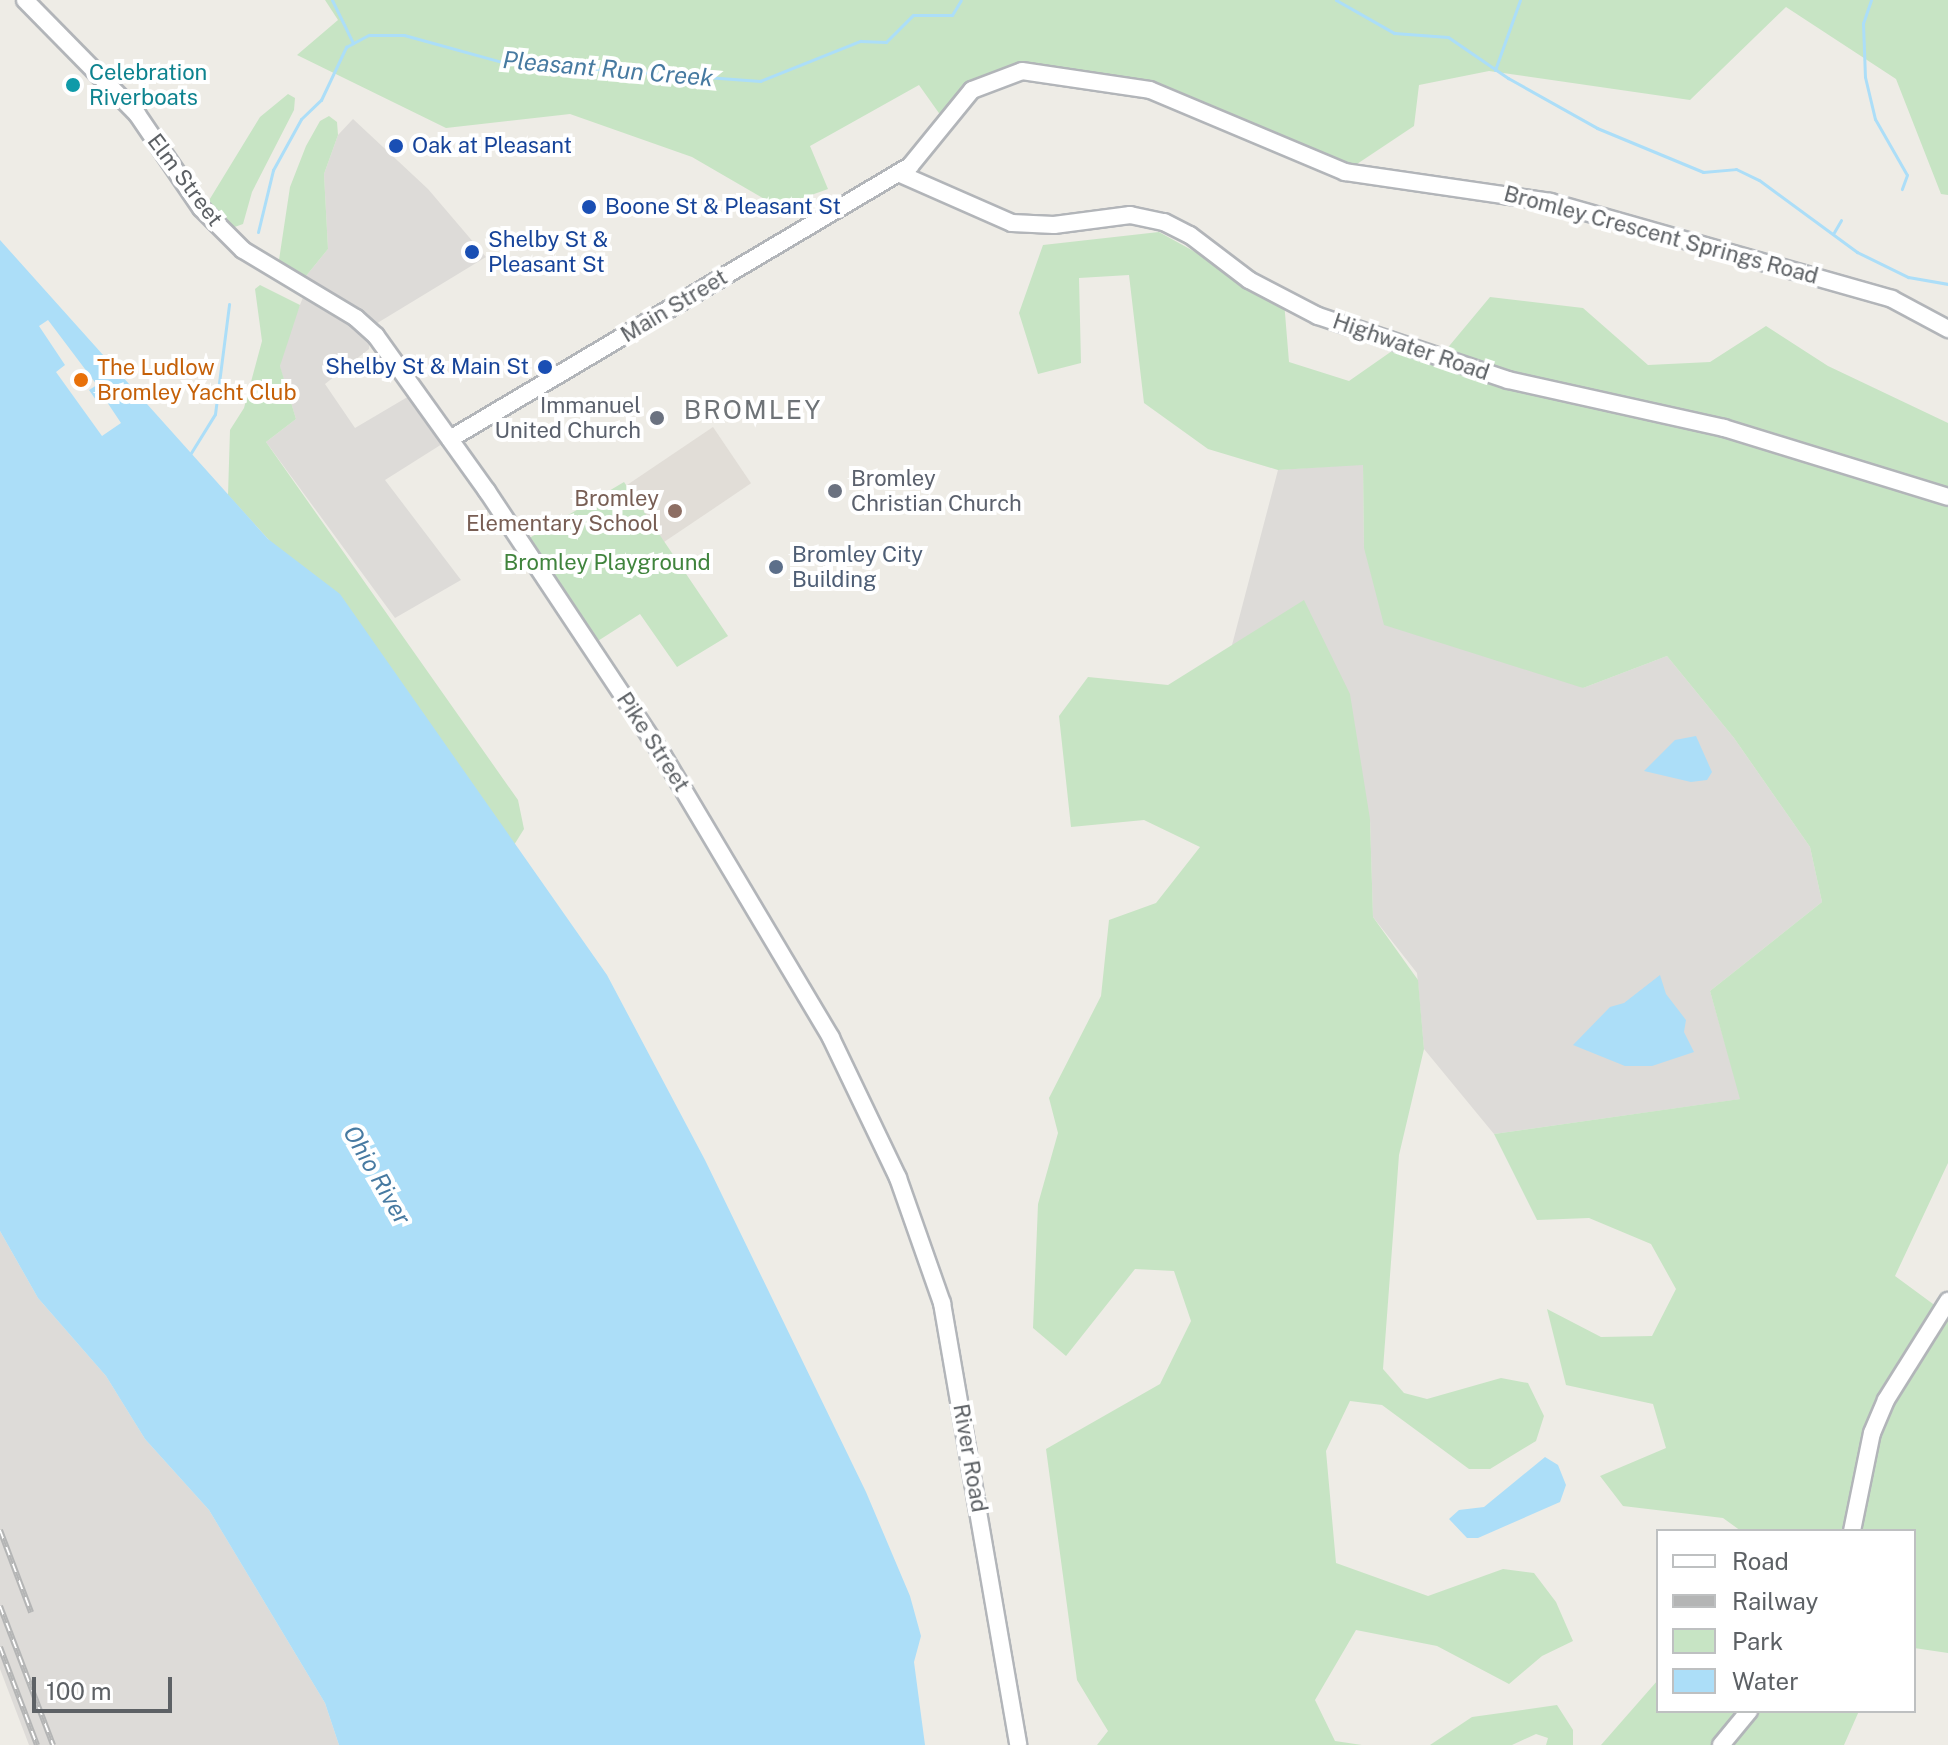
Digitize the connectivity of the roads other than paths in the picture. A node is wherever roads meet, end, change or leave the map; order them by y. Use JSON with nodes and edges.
{"nodes":[{"id":1,"x":25,"y":0,"type":"edge"},
{"id":2,"x":898,"y":173,"type":"junction"},
{"id":3,"x":1948,"y":329,"type":"edge"},
{"id":4,"x":370,"y":330,"type":"joint"},
{"id":5,"x":450,"y":439,"type":"junction"},
{"id":6,"x":1948,"y":497,"type":"edge"},
{"id":7,"x":898,"y":1178,"type":"joint"},
{"id":8,"x":1948,"y":1301,"type":"edge"},
{"id":9,"x":1852,"y":1529,"type":"edge"},
{"id":10,"x":1747,"y":1713,"type":"edge"},
{"id":11,"x":1018,"y":1745,"type":"edge"},
{"id":12,"x":1721,"y":1745,"type":"edge"}],
"edges":[{"from":1,"to":4,"type":"street","name":"Elm Street"},
{"from":2,"to":3,"type":"street","name":"Bromley Crescent Springs Road"},
{"from":2,"to":5,"type":"street","name":"Main Street"},
{"from":2,"to":6,"type":"street","name":"Highwater Road"},
{"from":4,"to":5,"type":"street","name":"Pike Street"},
{"from":5,"to":7,"type":"street","name":"Pike Street"},
{"from":7,"to":11,"type":"street","name":"River Road"},
{"from":8,"to":9,"type":"street"},
{"from":10,"to":12,"type":"street"}]}
